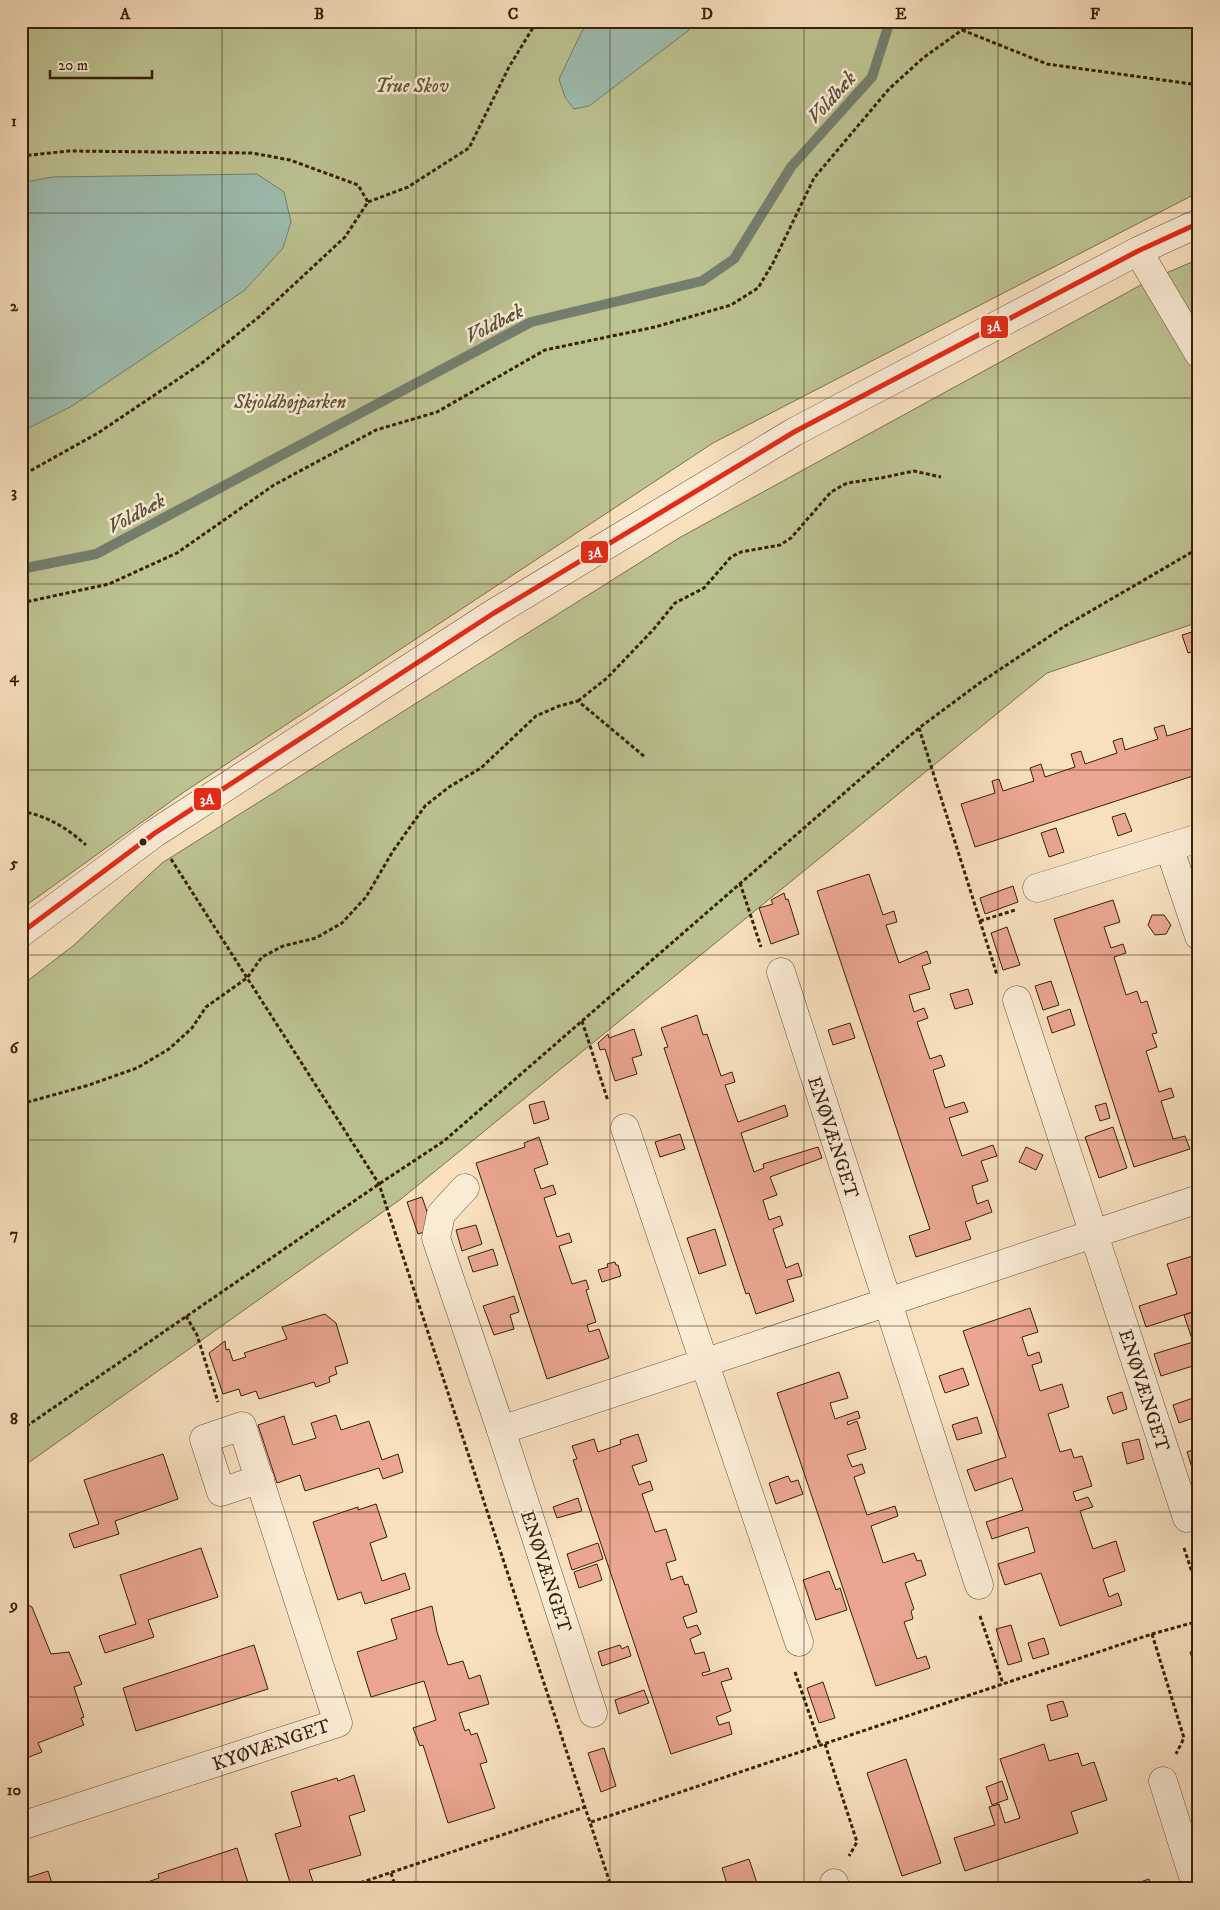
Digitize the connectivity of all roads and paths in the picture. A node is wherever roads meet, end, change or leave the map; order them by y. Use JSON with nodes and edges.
{"nodes":[{"id":1,"x":537,"y":21,"type":"edge"},
{"id":2,"x":971,"y":21,"type":"edge"},
{"id":3,"x":994,"y":21,"type":"edge"},
{"id":4,"x":962,"y":30,"type":"junction"},
{"id":5,"x":1199,"y":86,"type":"edge"},
{"id":6,"x":21,"y":156,"type":"edge"},
{"id":7,"x":368,"y":202,"type":"junction"},
{"id":8,"x":1199,"y":222,"type":"edge"},
{"id":9,"x":1138,"y":251,"type":"junction"},
{"id":10,"x":1199,"y":354,"type":"edge"},
{"id":11,"x":21,"y":476,"type":"edge"},
{"id":12,"x":941,"y":477,"type":"dead end"},
{"id":13,"x":1199,"y":548,"type":"edge"},
{"id":14,"x":21,"y":604,"type":"edge"},
{"id":15,"x":578,"y":701,"type":"junction"},
{"id":16,"x":918,"y":728,"type":"junction"},
{"id":17,"x":645,"y":757,"type":"dead end"},
{"id":18,"x":21,"y":811,"type":"edge"},
{"id":19,"x":155,"y":833,"type":"junction"},
{"id":20,"x":1199,"y":838,"type":"edge"},
{"id":21,"x":1169,"y":847,"type":"junction"},
{"id":22,"x":109,"y":867,"type":"junction"},
{"id":23,"x":740,"y":883,"type":"junction"},
{"id":24,"x":1037,"y":888,"type":"dead end"},
{"id":25,"x":21,"y":934,"type":"edge"},
{"id":26,"x":1199,"y":936,"type":"edge"},
{"id":27,"x":781,"y":972,"type":"joint"},
{"id":28,"x":247,"y":978,"type":"junction"},
{"id":29,"x":1017,"y":1000,"type":"joint"},
{"id":30,"x":582,"y":1021,"type":"junction"},
{"id":31,"x":21,"y":1104,"type":"edge"},
{"id":32,"x":625,"y":1128,"type":"joint"},
{"id":33,"x":379,"y":1184,"type":"junction"},
{"id":34,"x":465,"y":1188,"type":"dead end"},
{"id":35,"x":1199,"y":1199,"type":"edge"},
{"id":36,"x":1093,"y":1234,"type":"junction"},
{"id":37,"x":888,"y":1302,"type":"junction"},
{"id":38,"x":186,"y":1316,"type":"junction"},
{"id":39,"x":703,"y":1363,"type":"junction"},
{"id":40,"x":206,"y":1367,"type":"dead end"},
{"id":41,"x":21,"y":1430,"type":"edge"},
{"id":42,"x":501,"y":1430,"type":"junction"},
{"id":43,"x":260,"y":1479,"type":"dead end"},
{"id":44,"x":1187,"y":1518,"type":"joint"},
{"id":45,"x":980,"y":1585,"type":"joint"},
{"id":46,"x":1199,"y":1593,"type":"edge"},
{"id":47,"x":1199,"y":1621,"type":"edge"},
{"id":48,"x":1152,"y":1634,"type":"junction"},
{"id":49,"x":799,"y":1642,"type":"joint"},
{"id":50,"x":1003,"y":1684,"type":"junction"},
{"id":51,"x":593,"y":1713,"type":"dead end"},
{"id":52,"x":825,"y":1744,"type":"junction"},
{"id":53,"x":820,"y":1745,"type":"junction"},
{"id":54,"x":1163,"y":1781,"type":"joint"},
{"id":55,"x":586,"y":1807,"type":"junction"},
{"id":56,"x":591,"y":1822,"type":"junction"},
{"id":57,"x":21,"y":1826,"type":"edge"},
{"id":58,"x":391,"y":1873,"type":"junction"},
{"id":59,"x":835,"y":1886,"type":"edge"},
{"id":60,"x":342,"y":1889,"type":"edge"},
{"id":61,"x":396,"y":1889,"type":"edge"},
{"id":62,"x":612,"y":1889,"type":"edge"},
{"id":63,"x":1198,"y":1889,"type":"edge"}],
"edges":[{"from":1,"to":7,"type":"path"},
{"from":2,"to":4,"type":"path"},
{"from":3,"to":4,"type":"path"},
{"from":4,"to":5,"type":"path"},
{"from":4,"to":14,"type":"path"},
{"from":6,"to":7,"type":"path"},
{"from":7,"to":11,"type":"path"},
{"from":8,"to":9,"type":"street"},
{"from":9,"to":10,"type":"street"},
{"from":9,"to":19,"type":"street"},
{"from":12,"to":15,"type":"path"},
{"from":13,"to":16,"type":"path"},
{"from":15,"to":17,"type":"path"},
{"from":15,"to":28,"type":"path"},
{"from":16,"to":23,"type":"path"},
{"from":16,"to":29,"type":"path"},
{"from":18,"to":22,"type":"path"},
{"from":19,"to":22,"type":"street"},
{"from":19,"to":28,"type":"path"},
{"from":20,"to":21,"type":"street"},
{"from":21,"to":24,"type":"street"},
{"from":21,"to":26,"type":"street"},
{"from":22,"to":25,"type":"street"},
{"from":23,"to":27,"type":"path"},
{"from":23,"to":30,"type":"path"},
{"from":27,"to":37,"type":"street","name":"ENØVÆNGET"},
{"from":28,"to":31,"type":"path"},
{"from":28,"to":33,"type":"path"},
{"from":29,"to":36,"type":"street","name":"ENØVÆNGET"},
{"from":30,"to":32,"type":"path"},
{"from":30,"to":33,"type":"path"},
{"from":32,"to":39,"type":"street"},
{"from":33,"to":38,"type":"path"},
{"from":33,"to":55,"type":"path"},
{"from":34,"to":42,"type":"street","name":"ENØVÆNGET"},
{"from":35,"to":36,"type":"street"},
{"from":36,"to":37,"type":"street"},
{"from":36,"to":44,"type":"street","name":"ENØVÆNGET"},
{"from":37,"to":39,"type":"street"},
{"from":37,"to":45,"type":"street","name":"ENØVÆNGET"},
{"from":38,"to":40,"type":"path"},
{"from":38,"to":41,"type":"path"},
{"from":39,"to":42,"type":"street"},
{"from":39,"to":49,"type":"street"},
{"from":42,"to":51,"type":"street","name":"ENØVÆNGET"},
{"from":43,"to":57,"type":"street","name":"KYØVÆNGET"},
{"from":44,"to":46,"type":"path"},
{"from":45,"to":50,"type":"path"},
{"from":47,"to":48,"type":"path"},
{"from":48,"to":50,"type":"path"},
{"from":48,"to":54,"type":"path"},
{"from":49,"to":53,"type":"path"},
{"from":50,"to":52,"type":"path"},
{"from":52,"to":53,"type":"path"},
{"from":52,"to":59,"type":"path"},
{"from":53,"to":56,"type":"path"},
{"from":54,"to":63,"type":"street"},
{"from":55,"to":56,"type":"path"},
{"from":55,"to":58,"type":"path"},
{"from":56,"to":62,"type":"path"},
{"from":58,"to":60,"type":"path"},
{"from":58,"to":61,"type":"path"}]}
